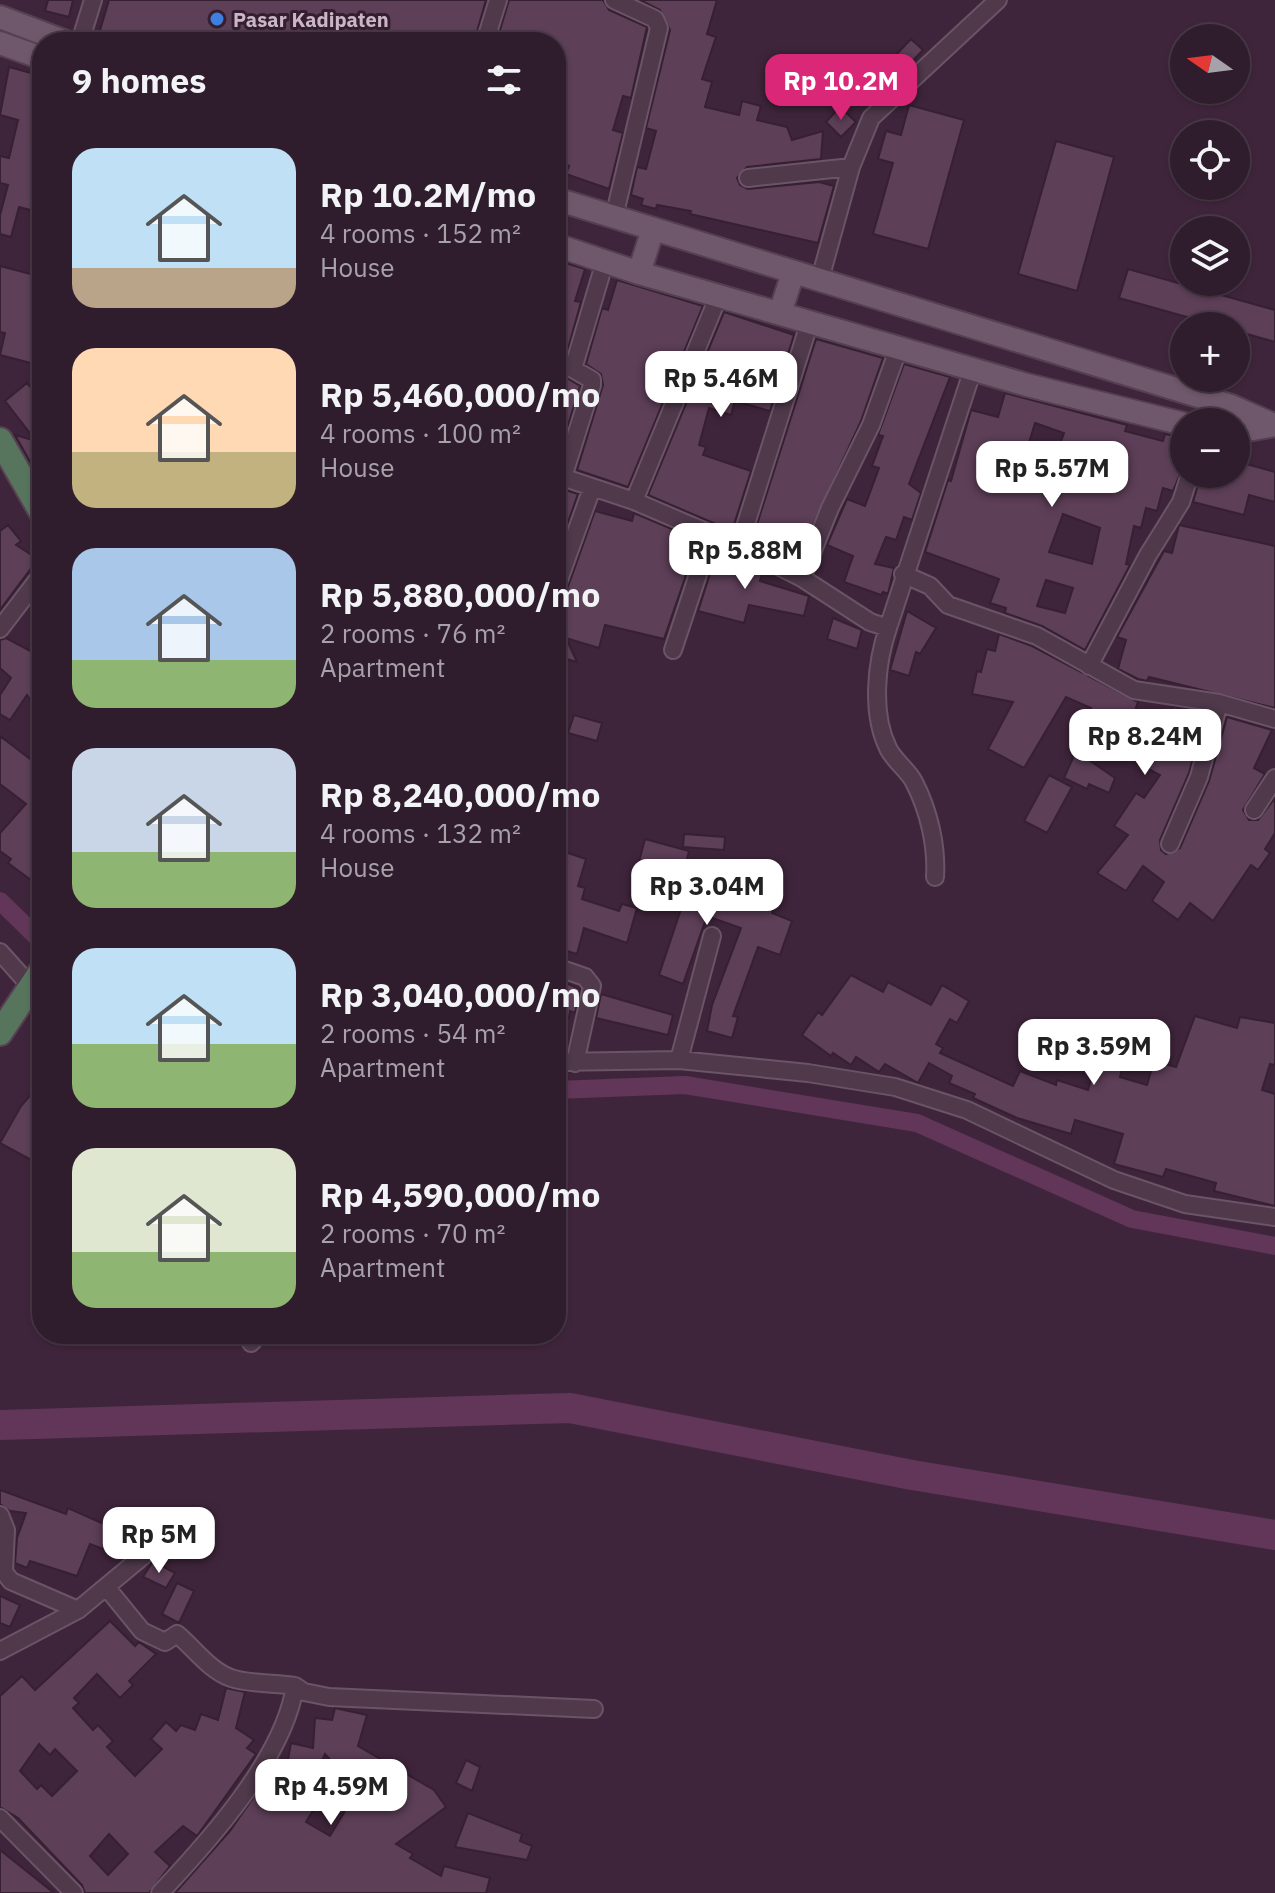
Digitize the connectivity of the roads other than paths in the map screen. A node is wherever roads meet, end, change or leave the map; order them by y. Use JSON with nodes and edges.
{"nodes":[{"id":1,"x":93,"y":0,"type":"edge"},
{"id":2,"x":498,"y":0,"type":"edge"},
{"id":3,"x":614,"y":0,"type":"edge"},
{"id":4,"x":998,"y":0,"type":"edge"},
{"id":5,"x":0,"y":17,"type":"edge"},
{"id":6,"x":40,"y":32,"type":"edge"},
{"id":7,"x":83,"y":32,"type":"edge"},
{"id":8,"x":488,"y":32,"type":"edge"},
{"id":9,"x":0,"y":43,"type":"edge"},
{"id":10,"x":32,"y":54,"type":"edge"},
{"id":11,"x":851,"y":167,"type":"junction"},
{"id":12,"x":748,"y":178,"type":"dead end"},
{"id":13,"x":566,"y":202,"type":"edge"},
{"id":14,"x":614,"y":217,"type":"junction"},
{"id":15,"x":653,"y":229,"type":"junction"},
{"id":16,"x":566,"y":248,"type":"edge"},
{"id":17,"x":605,"y":261,"type":"junction"},
{"id":18,"x":639,"y":273,"type":"junction"},
{"id":19,"x":793,"y":273,"type":"junction"},
{"id":20,"x":820,"y":279,"type":"junction"},
{"id":21,"x":719,"y":295,"type":"junction"},
{"id":22,"x":780,"y":313,"type":"junction"},
{"id":23,"x":810,"y":321,"type":"junction"},
{"id":24,"x":899,"y":347,"type":"junction"},
{"id":25,"x":1037,"y":349,"type":"junction"},
{"id":26,"x":973,"y":369,"type":"junction"},
{"id":27,"x":1027,"y":385,"type":"junction"},
{"id":28,"x":1170,"y":421,"type":"edge"},
{"id":29,"x":1275,"y":425,"type":"edge"},
{"id":30,"x":1250,"y":429,"type":"edge"},
{"id":31,"x":2,"y":445,"type":"edge"},
{"id":32,"x":566,"y":460,"type":"edge"},
{"id":33,"x":566,"y":478,"type":"edge"},
{"id":34,"x":592,"y":488,"type":"junction"},
{"id":35,"x":1186,"y":488,"type":"edge"},
{"id":36,"x":32,"y":493,"type":"edge"},
{"id":37,"x":634,"y":501,"type":"junction"},
{"id":38,"x":711,"y":535,"type":"junction"},
{"id":39,"x":739,"y":546,"type":"junction"},
{"id":40,"x":566,"y":560,"type":"edge"},
{"id":41,"x":903,"y":574,"type":"junction"},
{"id":42,"x":802,"y":578,"type":"junction"},
{"id":43,"x":32,"y":587,"type":"edge"},
{"id":44,"x":888,"y":628,"type":"junction"},
{"id":45,"x":0,"y":629,"type":"edge"},
{"id":46,"x":673,"y":650,"type":"dead end"},
{"id":47,"x":1089,"y":666,"type":"junction"},
{"id":48,"x":1219,"y":703,"type":"junction"},
{"id":49,"x":1275,"y":719,"type":"edge"},
{"id":50,"x":1275,"y":778,"type":"edge"},
{"id":51,"x":1254,"y":810,"type":"dead end"},
{"id":52,"x":1170,"y":844,"type":"dead end"},
{"id":53,"x":935,"y":877,"type":"dead end"},
{"id":54,"x":712,"y":936,"type":"dead end"},
{"id":55,"x":2,"y":958,"type":"edge"},
{"id":56,"x":566,"y":970,"type":"edge"},
{"id":57,"x":32,"y":978,"type":"edge"},
{"id":58,"x":32,"y":990,"type":"edge"},
{"id":59,"x":0,"y":1033,"type":"edge"},
{"id":60,"x":679,"y":1060,"type":"junction"},
{"id":61,"x":566,"y":1063,"type":"edge"},
{"id":62,"x":575,"y":1063,"type":"junction"},
{"id":63,"x":1275,"y":1217,"type":"edge"},
{"id":64,"x":0,"y":1515,"type":"edge"},
{"id":65,"x":143,"y":1556,"type":"dead end"},
{"id":66,"x":107,"y":1588,"type":"junction"},
{"id":67,"x":78,"y":1610,"type":"junction"},
{"id":68,"x":0,"y":1651,"type":"edge"},
{"id":69,"x":295,"y":1686,"type":"junction"},
{"id":70,"x":594,"y":1709,"type":"dead end"},
{"id":71,"x":0,"y":1818,"type":"edge"},
{"id":72,"x":74,"y":1893,"type":"edge"},
{"id":73,"x":160,"y":1893,"type":"edge"}],
"edges":[{"from":1,"to":7,"type":"street"},
{"from":2,"to":8,"type":"street"},
{"from":3,"to":14,"type":"street"},
{"from":4,"to":11,"type":"street"},
{"from":5,"to":6,"type":"main road"},
{"from":9,"to":10,"type":"main road"},
{"from":11,"to":12,"type":"street"},
{"from":11,"to":20,"type":"street"},
{"from":13,"to":14,"type":"main road"},
{"from":14,"to":15,"type":"main road"},
{"from":15,"to":18,"type":"main road"},
{"from":15,"to":19,"type":"main road"},
{"from":16,"to":17,"type":"main road"},
{"from":17,"to":18,"type":"main road"},
{"from":17,"to":32,"type":"street"},
{"from":18,"to":21,"type":"main road"},
{"from":19,"to":20,"type":"main road"},
{"from":19,"to":22,"type":"main road"},
{"from":20,"to":25,"type":"main road"},
{"from":21,"to":22,"type":"main road"},
{"from":21,"to":37,"type":"street"},
{"from":22,"to":23,"type":"main road"},
{"from":23,"to":24,"type":"main road"},
{"from":23,"to":39,"type":"street"},
{"from":24,"to":26,"type":"main road"},
{"from":24,"to":42,"type":"street"},
{"from":25,"to":27,"type":"main road"},
{"from":25,"to":29,"type":"main road"},
{"from":26,"to":27,"type":"main road"},
{"from":26,"to":41,"type":"street"},
{"from":27,"to":28,"type":"main road"},
{"from":29,"to":30,"type":"main road"},
{"from":31,"to":36,"type":"highway"},
{"from":33,"to":34,"type":"street"},
{"from":34,"to":37,"type":"street"},
{"from":34,"to":40,"type":"street"},
{"from":35,"to":47,"type":"street"},
{"from":37,"to":38,"type":"street"},
{"from":38,"to":39,"type":"street"},
{"from":38,"to":46,"type":"street"},
{"from":39,"to":42,"type":"street"},
{"from":41,"to":44,"type":"street"},
{"from":41,"to":47,"type":"street"},
{"from":42,"to":44,"type":"street"},
{"from":43,"to":45,"type":"street"},
{"from":44,"to":53,"type":"street"},
{"from":47,"to":48,"type":"street"},
{"from":48,"to":49,"type":"street"},
{"from":48,"to":52,"type":"street"},
{"from":50,"to":51,"type":"street"},
{"from":54,"to":60,"type":"street"},
{"from":55,"to":57,"type":"street"},
{"from":56,"to":62,"type":"street"},
{"from":58,"to":59,"type":"highway"},
{"from":60,"to":62,"type":"street"},
{"from":60,"to":63,"type":"street"},
{"from":61,"to":62,"type":"street"},
{"from":64,"to":67,"type":"street"},
{"from":65,"to":66,"type":"street"},
{"from":66,"to":67,"type":"street"},
{"from":66,"to":69,"type":"street"},
{"from":67,"to":68,"type":"street"},
{"from":69,"to":70,"type":"street"},
{"from":69,"to":73,"type":"street"},
{"from":71,"to":72,"type":"street"}]}
